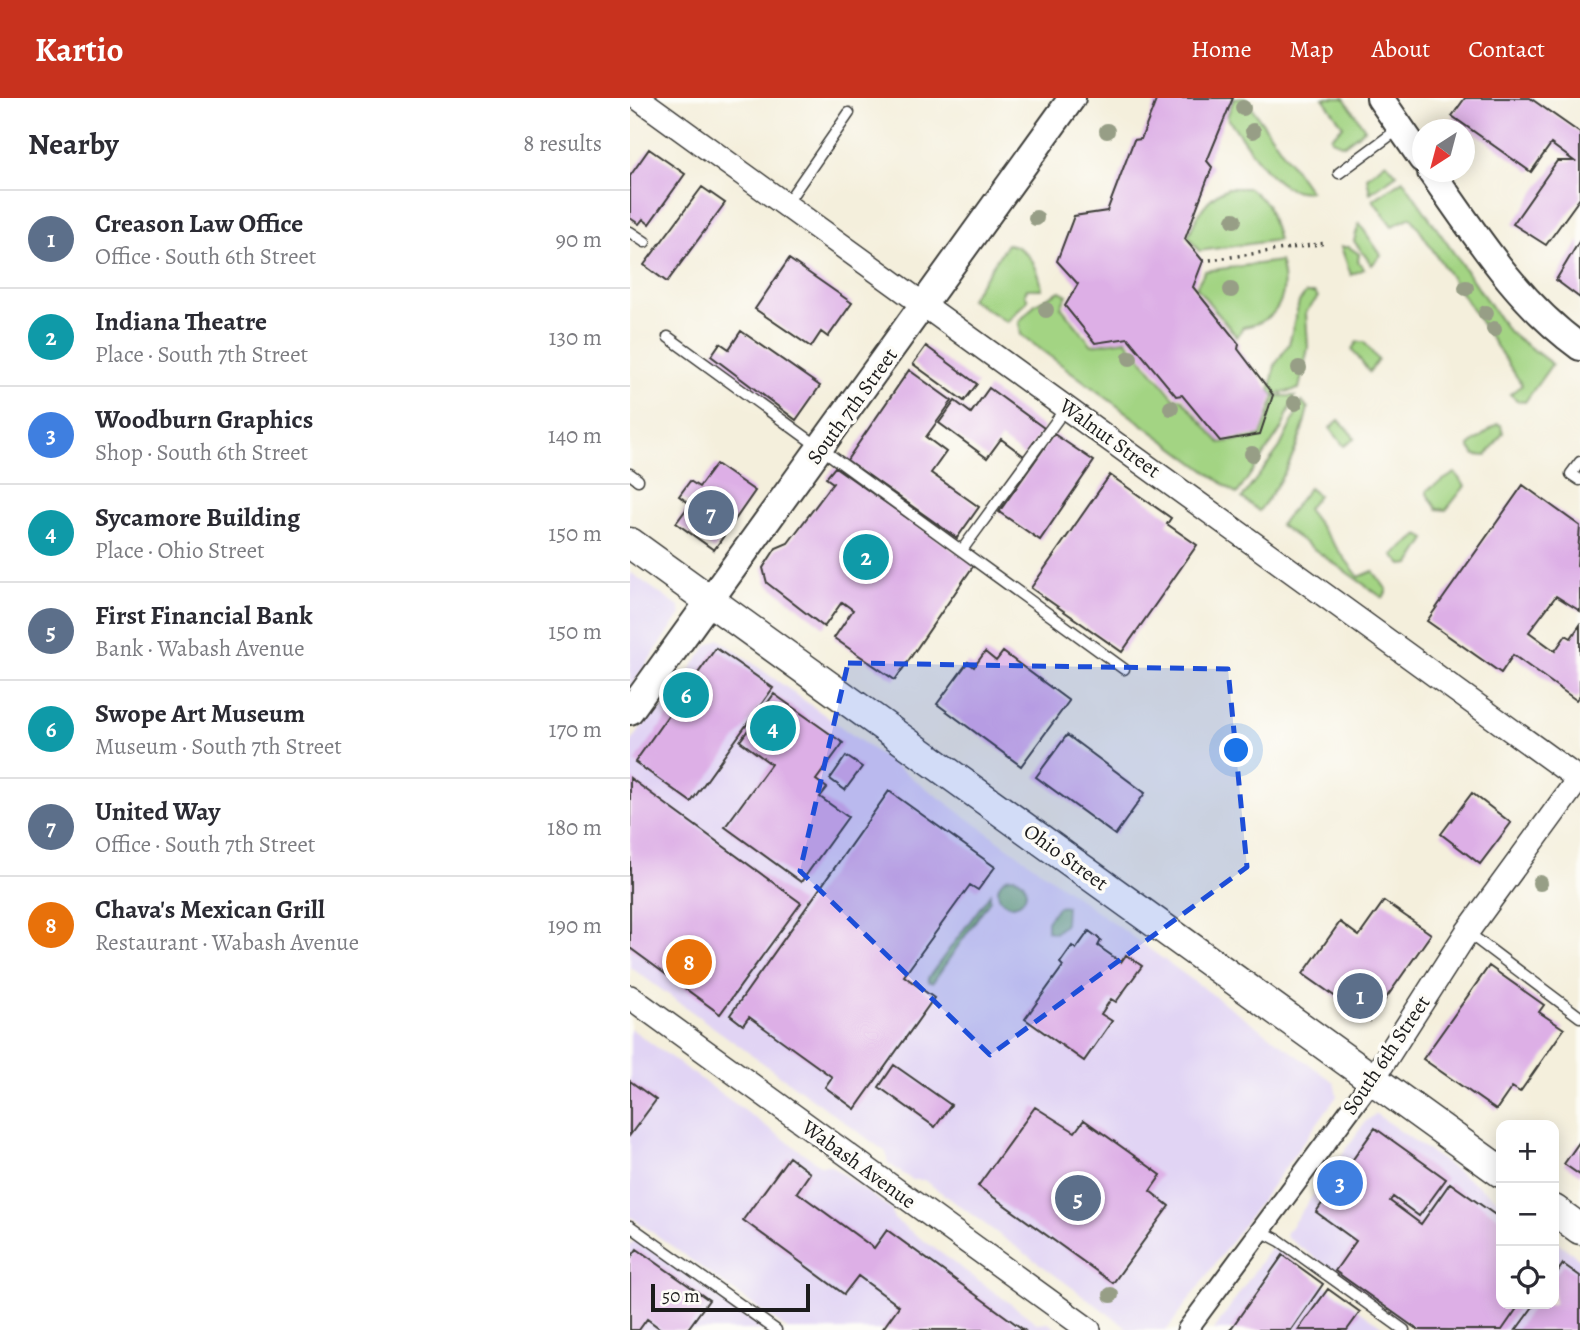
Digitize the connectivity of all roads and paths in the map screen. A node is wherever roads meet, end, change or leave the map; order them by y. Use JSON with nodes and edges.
{"nodes":[{"id":1,"x":1072,"y":98,"type":"edge"},
{"id":2,"x":1380,"y":98,"type":"edge"},
{"id":3,"x":637,"y":102,"type":"edge"},
{"id":4,"x":849,"y":113,"type":"dead end"},
{"id":5,"x":1401,"y":128,"type":"junction"},
{"id":6,"x":1412,"y":144,"type":"edge"},
{"id":7,"x":1339,"y":173,"type":"dead end"},
{"id":8,"x":1439,"y":182,"type":"edge"},
{"id":9,"x":786,"y":204,"type":"junction"},
{"id":10,"x":630,"y":232,"type":"edge"},
{"id":11,"x":645,"y":242,"type":"dead end"},
{"id":12,"x":1326,"y":243,"type":"dead end"},
{"id":13,"x":1203,"y":261,"type":"dead end"},
{"id":14,"x":926,"y":304,"type":"junction"},
{"id":15,"x":668,"y":337,"type":"dead end"},
{"id":16,"x":1580,"y":347,"type":"edge"},
{"id":17,"x":1067,"y":406,"type":"junction"},
{"id":18,"x":821,"y":449,"type":"junction"},
{"id":19,"x":1580,"y":462,"type":"edge"},
{"id":20,"x":1580,"y":480,"type":"edge"},
{"id":21,"x":630,"y":543,"type":"edge"},
{"id":22,"x":962,"y":550,"type":"junction"},
{"id":23,"x":710,"y":600,"type":"junction"},
{"id":24,"x":1124,"y":668,"type":"dead end"},
{"id":25,"x":630,"y":711,"type":"edge"},
{"id":26,"x":1580,"y":778,"type":"edge"},
{"id":27,"x":1467,"y":932,"type":"junction"},
{"id":28,"x":630,"y":997,"type":"edge"},
{"id":29,"x":1580,"y":1017,"type":"edge"},
{"id":30,"x":1373,"y":1079,"type":"junction"},
{"id":31,"x":1496,"y":1168,"type":"edge"},
{"id":32,"x":1559,"y":1214,"type":"edge"},
{"id":33,"x":630,"y":1226,"type":"edge"},
{"id":34,"x":1580,"y":1229,"type":"edge"},
{"id":35,"x":1261,"y":1231,"type":"junction"},
{"id":36,"x":776,"y":1330,"type":"edge"},
{"id":37,"x":1089,"y":1330,"type":"edge"},
{"id":38,"x":1187,"y":1330,"type":"edge"},
{"id":39,"x":1404,"y":1330,"type":"edge"}],
"edges":[{"from":1,"to":14,"type":"main road","name":"South 7th Street"},
{"from":2,"to":5,"type":"main road"},
{"from":3,"to":9,"type":"street","name":"Walnut Street"},
{"from":4,"to":9,"type":"lane"},
{"from":5,"to":6,"type":"main road"},
{"from":5,"to":7,"type":"lane"},
{"from":8,"to":16,"type":"main road"},
{"from":9,"to":14,"type":"street","name":"Walnut Street"},
{"from":10,"to":11,"type":"lane"},
{"from":12,"to":13,"type":"path"},
{"from":14,"to":17,"type":"street","name":"Walnut Street"},
{"from":14,"to":18,"type":"main road","name":"South 7th Street"},
{"from":15,"to":18,"type":"lane"},
{"from":17,"to":22,"type":"lane"},
{"from":17,"to":26,"type":"street","name":"Walnut Street"},
{"from":18,"to":22,"type":"lane"},
{"from":18,"to":23,"type":"main road","name":"South 7th Street"},
{"from":19,"to":20,"type":"lane"},
{"from":21,"to":23,"type":"main road","name":"Ohio Street"},
{"from":22,"to":24,"type":"lane"},
{"from":23,"to":25,"type":"main road","name":"South 7th Street"},
{"from":23,"to":30,"type":"main road","name":"Ohio Street"},
{"from":26,"to":27,"type":"street","name":"South 6th Street"},
{"from":27,"to":29,"type":"lane"},
{"from":27,"to":30,"type":"street","name":"South 6th Street"},
{"from":28,"to":37,"type":"street","name":"Wabash Avenue"},
{"from":30,"to":31,"type":"main road","name":"Ohio Street"},
{"from":30,"to":35,"type":"street","name":"South 6th Street"},
{"from":32,"to":34,"type":"main road"},
{"from":33,"to":36,"type":"lane"},
{"from":35,"to":38,"type":"street","name":"South 6th Street"},
{"from":35,"to":39,"type":"lane"}]}
